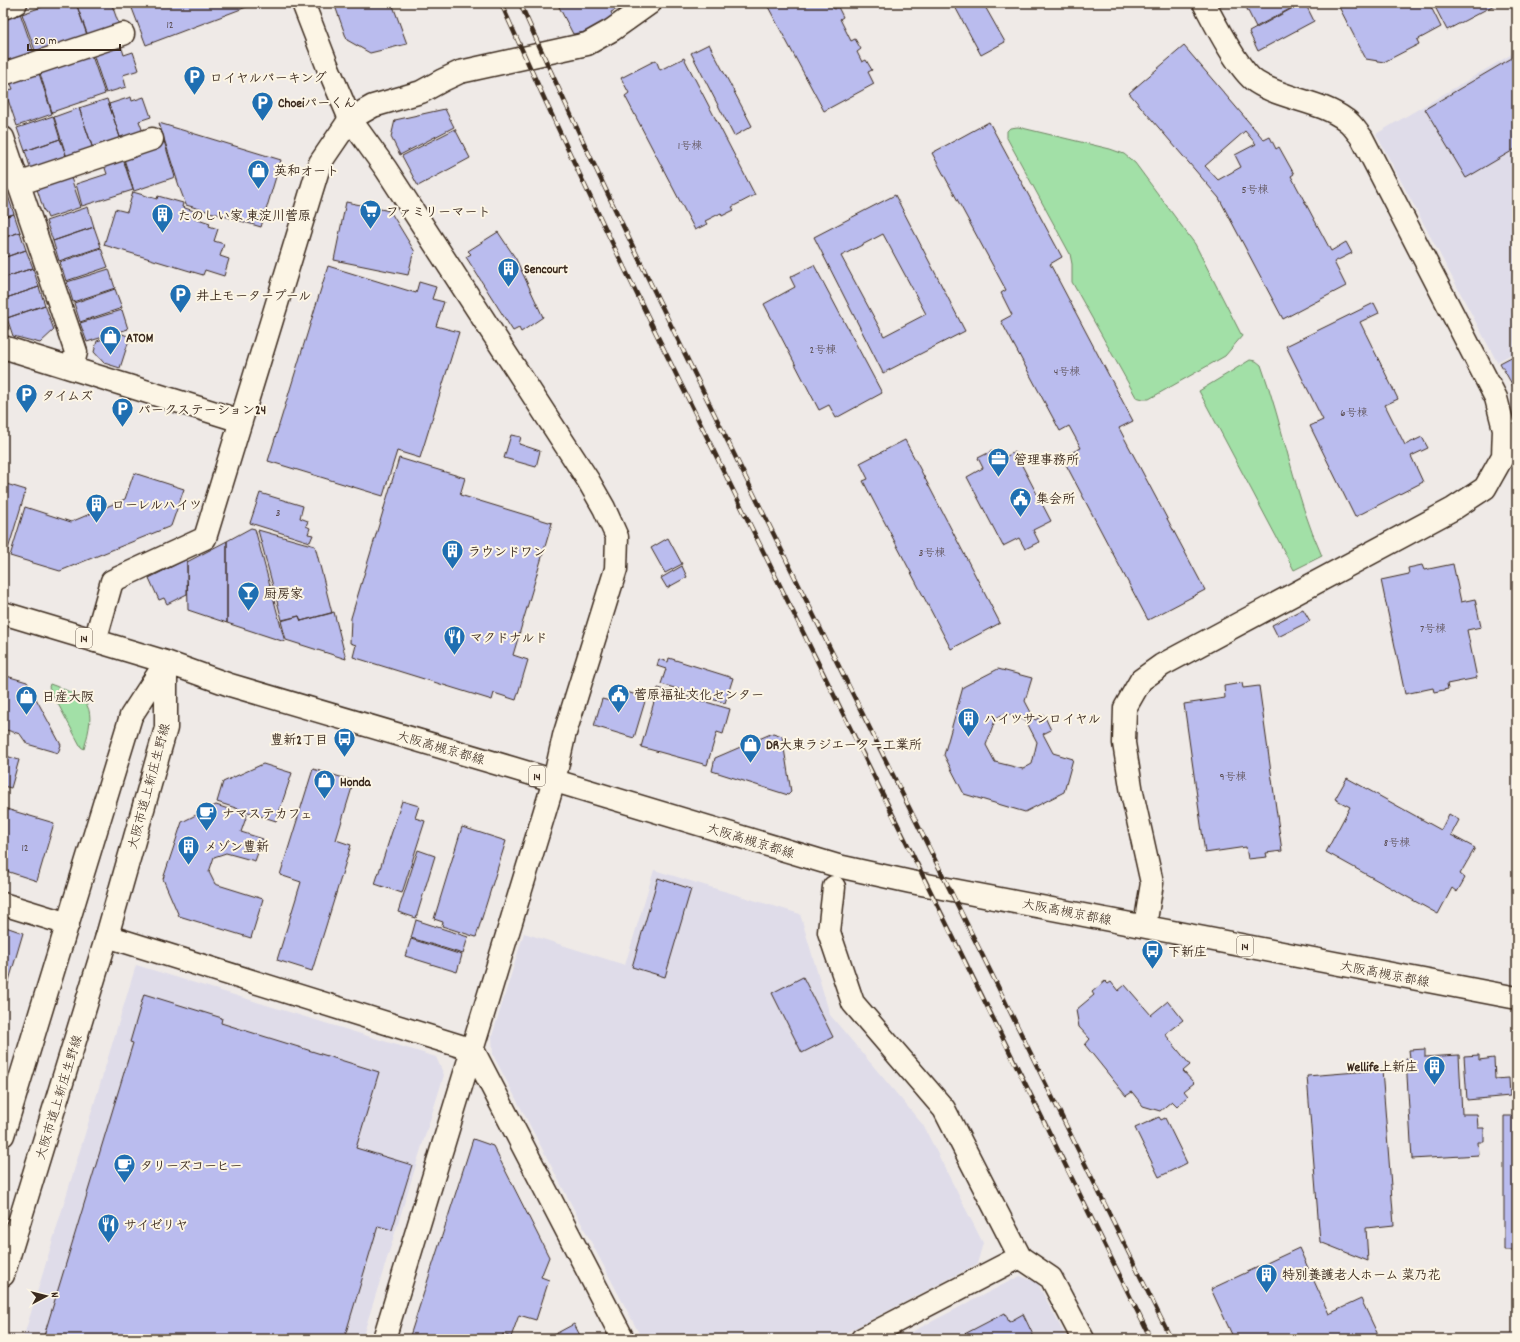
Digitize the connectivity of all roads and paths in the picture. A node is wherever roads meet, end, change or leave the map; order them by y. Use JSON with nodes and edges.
{"nodes":[{"id":1,"x":16,"y":3,"type":"edge"},
{"id":2,"x":303,"y":3,"type":"edge"},
{"id":3,"x":650,"y":3,"type":"edge"},
{"id":4,"x":1204,"y":3,"type":"edge"},
{"id":5,"x":3,"y":8,"type":"edge"},
{"id":6,"x":123,"y":34,"type":"dead end"},
{"id":7,"x":3,"y":74,"type":"edge"},
{"id":8,"x":350,"y":119,"type":"junction"},
{"id":9,"x":3,"y":138,"type":"edge"},
{"id":10,"x":152,"y":139,"type":"dead end"},
{"id":11,"x":18,"y":184,"type":"junction"},
{"id":12,"x":3,"y":347,"type":"edge"},
{"id":13,"x":72,"y":368,"type":"junction"},
{"id":14,"x":241,"y":421,"type":"junction"},
{"id":15,"x":3,"y":613,"type":"edge"},
{"id":16,"x":95,"y":641,"type":"junction"},
{"id":17,"x":166,"y":662,"type":"junction"},
{"id":18,"x":554,"y":781,"type":"junction"},
{"id":19,"x":834,"y":886,"type":"dead end"},
{"id":20,"x":3,"y":904,"type":"edge"},
{"id":21,"x":68,"y":924,"type":"junction"},
{"id":22,"x":1145,"y":926,"type":"junction"},
{"id":23,"x":107,"y":936,"type":"junction"},
{"id":24,"x":1517,"y":998,"type":"edge"},
{"id":25,"x":473,"y":1050,"type":"junction"},
{"id":26,"x":3,"y":1135,"type":"edge"},
{"id":27,"x":1020,"y":1257,"type":"junction"},
{"id":28,"x":3,"y":1275,"type":"edge"},
{"id":29,"x":384,"y":1339,"type":"edge"},
{"id":30,"x":623,"y":1339,"type":"edge"},
{"id":31,"x":862,"y":1339,"type":"edge"},
{"id":32,"x":1083,"y":1339,"type":"edge"}],
"edges":[{"from":1,"to":5,"type":"street"},
{"from":2,"to":8,"type":"street"},
{"from":3,"to":8,"type":"street"},
{"from":4,"to":22,"type":"street"},
{"from":6,"to":7,"type":"street"},
{"from":8,"to":14,"type":"street"},
{"from":8,"to":18,"type":"street"},
{"from":9,"to":11,"type":"street"},
{"from":10,"to":11,"type":"street"},
{"from":11,"to":13,"type":"street"},
{"from":12,"to":13,"type":"street"},
{"from":13,"to":14,"type":"street"},
{"from":14,"to":16,"type":"street"},
{"from":15,"to":16,"type":"street","name":"大阪高槻京都線","number":"14"},
{"from":16,"to":17,"type":"street","name":"大阪高槻京都線","number":"14"},
{"from":17,"to":18,"type":"street","name":"大阪高槻京都線","number":"14"},
{"from":17,"to":21,"type":"street"},
{"from":17,"to":23,"type":"street","name":"大阪市道上新庄生野線"},
{"from":18,"to":22,"type":"street","name":"大阪高槻京都線","number":"14"},
{"from":18,"to":25,"type":"street"},
{"from":19,"to":27,"type":"street"},
{"from":20,"to":21,"type":"street"},
{"from":21,"to":26,"type":"street"},
{"from":22,"to":24,"type":"street","name":"大阪高槻京都線","number":"14"},
{"from":23,"to":25,"type":"street"},
{"from":23,"to":28,"type":"street","name":"大阪市道上新庄生野線"},
{"from":25,"to":29,"type":"street"},
{"from":25,"to":30,"type":"street"},
{"from":27,"to":31,"type":"street"},
{"from":27,"to":32,"type":"street"}]}
